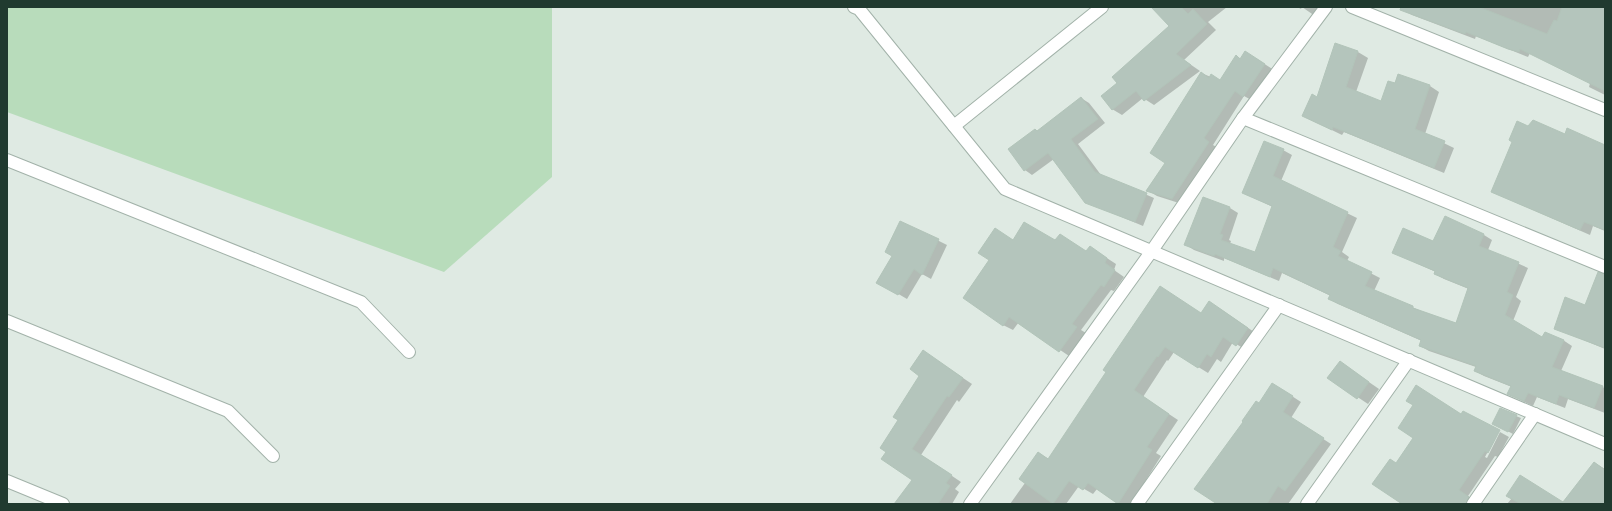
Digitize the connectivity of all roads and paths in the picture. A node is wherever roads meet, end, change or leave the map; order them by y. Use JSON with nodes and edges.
{"nodes":[{"id":1,"x":854,"y":7,"type":"edge"},
{"id":2,"x":1102,"y":7,"type":"edge"},
{"id":3,"x":1326,"y":7,"type":"edge"},
{"id":4,"x":1352,"y":7,"type":"edge"},
{"id":5,"x":1605,"y":110,"type":"edge"},
{"id":6,"x":1243,"y":118,"type":"junction"},
{"id":7,"x":954,"y":126,"type":"junction"},
{"id":8,"x":7,"y":160,"type":"edge"},
{"id":9,"x":1151,"y":252,"type":"junction"},
{"id":10,"x":1605,"y":267,"type":"edge"},
{"id":11,"x":1279,"y":306,"type":"junction"},
{"id":12,"x":7,"y":321,"type":"edge"},
{"id":13,"x":409,"y":352,"type":"dead end"},
{"id":14,"x":1409,"y":360,"type":"junction"},
{"id":15,"x":1536,"y":414,"type":"junction"},
{"id":16,"x":1605,"y":444,"type":"edge"},
{"id":17,"x":273,"y":456,"type":"dead end"},
{"id":18,"x":7,"y":481,"type":"edge"},
{"id":19,"x":63,"y":504,"type":"edge"},
{"id":20,"x":970,"y":504,"type":"edge"},
{"id":21,"x":1138,"y":504,"type":"edge"},
{"id":22,"x":1307,"y":504,"type":"edge"},
{"id":23,"x":1473,"y":504,"type":"edge"}],
"edges":[{"from":1,"to":7,"type":"street"},
{"from":2,"to":7,"type":"street"},
{"from":3,"to":6,"type":"street"},
{"from":4,"to":5,"type":"street"},
{"from":6,"to":9,"type":"street"},
{"from":6,"to":10,"type":"street"},
{"from":7,"to":9,"type":"street"},
{"from":8,"to":13,"type":"street"},
{"from":9,"to":11,"type":"street"},
{"from":9,"to":20,"type":"street"},
{"from":11,"to":14,"type":"street"},
{"from":11,"to":21,"type":"street"},
{"from":12,"to":17,"type":"street"},
{"from":14,"to":15,"type":"street"},
{"from":14,"to":22,"type":"street"},
{"from":15,"to":16,"type":"street"},
{"from":15,"to":23,"type":"street"},
{"from":18,"to":19,"type":"street"}]}
